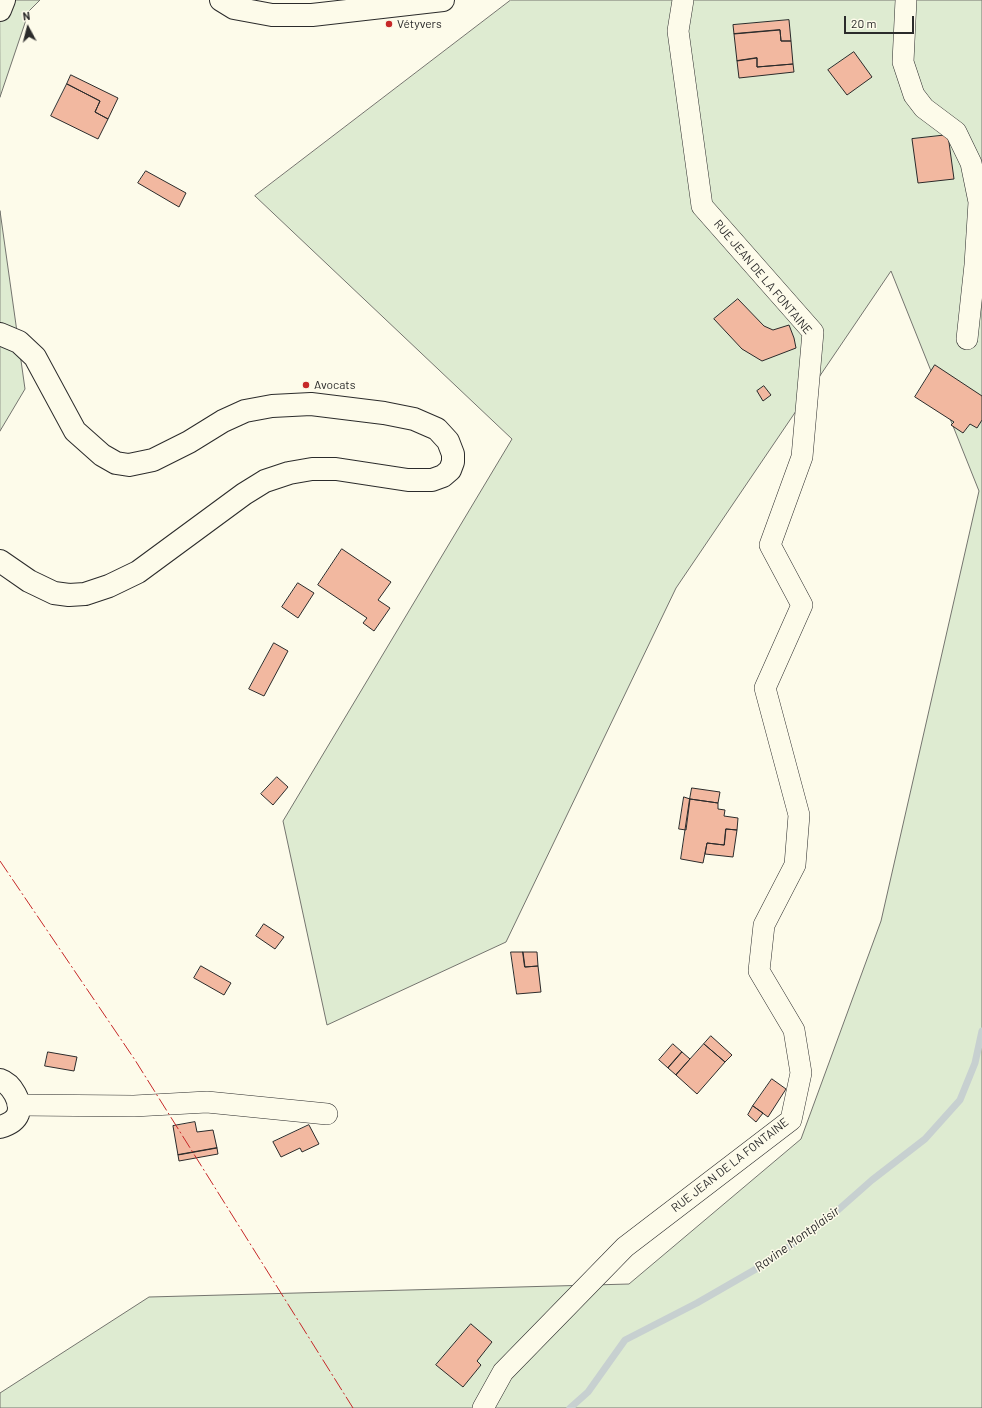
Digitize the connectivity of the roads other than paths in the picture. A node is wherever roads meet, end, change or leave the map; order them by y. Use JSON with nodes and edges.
{"nodes":[{"id":1,"x":4,"y":0,"type":"edge"},
{"id":2,"x":221,"y":0,"type":"edge"},
{"id":3,"x":443,"y":0,"type":"edge"},
{"id":4,"x":683,"y":0,"type":"edge"},
{"id":5,"x":906,"y":0,"type":"edge"},
{"id":6,"x":0,"y":10,"type":"edge"},
{"id":7,"x":0,"y":334,"type":"edge"},
{"id":8,"x":967,"y":339,"type":"dead end"},
{"id":9,"x":0,"y":561,"type":"edge"},
{"id":10,"x":0,"y":1080,"type":"edge"},
{"id":11,"x":18,"y":1105,"type":"junction"},
{"id":12,"x":327,"y":1114,"type":"dead end"},
{"id":13,"x":0,"y":1127,"type":"edge"},
{"id":14,"x":483,"y":1408,"type":"edge"}],
"edges":[{"from":1,"to":6,"type":"main road"},
{"from":2,"to":3,"type":"main road"},
{"from":4,"to":14,"type":"street","name":"RUE JEAN DE LA FONTAINE"},
{"from":5,"to":8,"type":"street"},
{"from":7,"to":9,"type":"main road"},
{"from":10,"to":11,"type":"main road"},
{"from":11,"to":12,"type":"street"},
{"from":11,"to":13,"type":"main road"}]}
